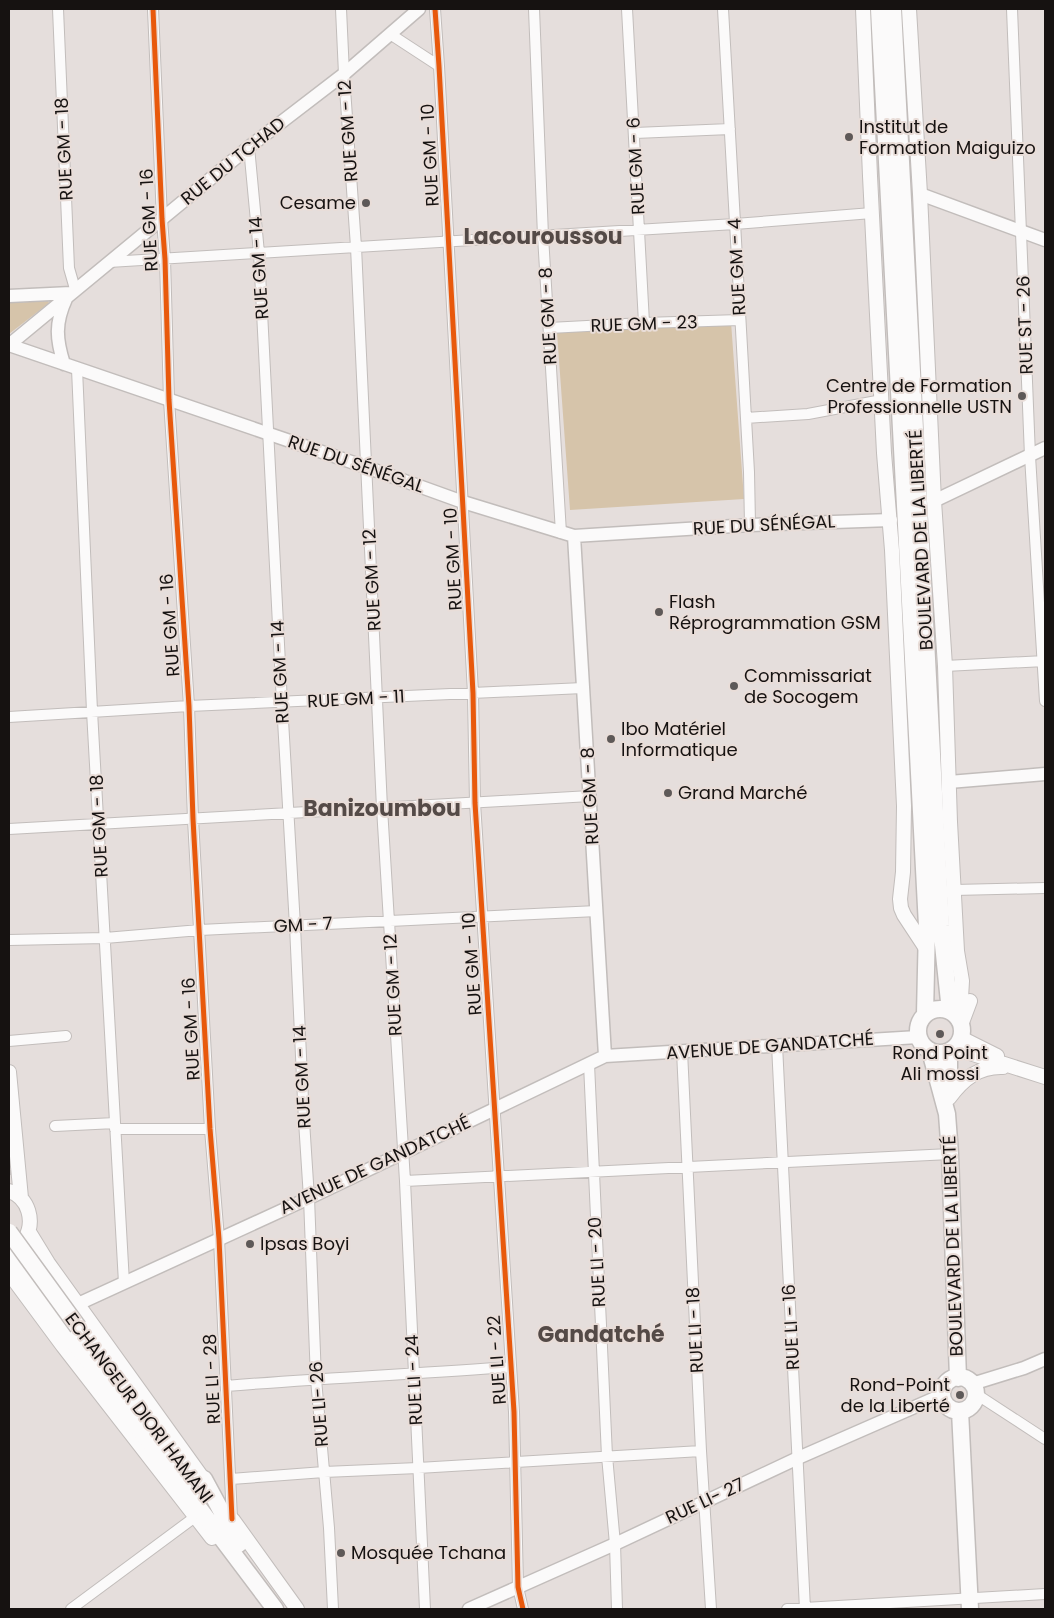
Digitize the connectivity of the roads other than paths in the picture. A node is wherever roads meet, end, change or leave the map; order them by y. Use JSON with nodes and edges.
{"nodes":[{"id":1,"x":58,"y":9,"type":"edge"},
{"id":2,"x":153,"y":9,"type":"edge"},
{"id":3,"x":341,"y":9,"type":"edge"},
{"id":4,"x":420,"y":9,"type":"edge"},
{"id":5,"x":434,"y":9,"type":"edge"},
{"id":6,"x":534,"y":9,"type":"edge"},
{"id":7,"x":627,"y":9,"type":"edge"},
{"id":8,"x":723,"y":9,"type":"edge"},
{"id":9,"x":863,"y":9,"type":"edge"},
{"id":10,"x":879,"y":9,"type":"edge"},
{"id":11,"x":893,"y":9,"type":"edge"},
{"id":12,"x":909,"y":9,"type":"edge"},
{"id":13,"x":1012,"y":9,"type":"edge"},
{"id":14,"x":390,"y":34,"type":"junction"},
{"id":15,"x":439,"y":66,"type":"junction"},
{"id":16,"x":344,"y":74,"type":"junction"},
{"id":17,"x":730,"y":129,"type":"junction"},
{"id":18,"x":635,"y":133,"type":"junction"},
{"id":19,"x":249,"y":147,"type":"junction"},
{"id":20,"x":920,"y":194,"type":"junction"},
{"id":21,"x":872,"y":213,"type":"junction"},
{"id":22,"x":162,"y":219,"type":"junction"},
{"id":23,"x":735,"y":224,"type":"junction"},
{"id":24,"x":640,"y":230,"type":"junction"},
{"id":25,"x":1022,"y":232,"type":"junction"},
{"id":26,"x":543,"y":236,"type":"junction"},
{"id":27,"x":1045,"y":240,"type":"edge"},
{"id":28,"x":448,"y":242,"type":"junction"},
{"id":29,"x":356,"y":247,"type":"junction"},
{"id":30,"x":259,"y":254,"type":"junction"},
{"id":31,"x":165,"y":259,"type":"junction"},
{"id":32,"x":110,"y":262,"type":"junction"},
{"id":33,"x":71,"y":293,"type":"junction"},
{"id":34,"x":9,"y":296,"type":"edge"},
{"id":35,"x":740,"y":320,"type":"junction"},
{"id":36,"x":644,"y":323,"type":"junction"},
{"id":37,"x":549,"y":328,"type":"junction"},
{"id":38,"x":9,"y":345,"type":"edge"},
{"id":39,"x":64,"y":364,"type":"junction"},
{"id":40,"x":77,"y":369,"type":"junction"},
{"id":41,"x":168,"y":400,"type":"junction"},
{"id":42,"x":882,"y":400,"type":"junction"},
{"id":43,"x":746,"y":418,"type":"junction"},
{"id":44,"x":269,"y":434,"type":"junction"},
{"id":45,"x":1045,"y":448,"type":"edge"},
{"id":46,"x":1030,"y":456,"type":"junction"},
{"id":47,"x":366,"y":467,"type":"junction"},
{"id":48,"x":934,"y":501,"type":"junction"},
{"id":49,"x":463,"y":502,"type":"junction"},
{"id":50,"x":890,"y":520,"type":"junction"},
{"id":51,"x":750,"y":525,"type":"junction"},
{"id":52,"x":561,"y":533,"type":"junction"},
{"id":53,"x":574,"y":536,"type":"junction"},
{"id":54,"x":1044,"y":661,"type":"edge"},
{"id":55,"x":945,"y":666,"type":"junction"},
{"id":56,"x":583,"y":688,"type":"junction"},
{"id":57,"x":473,"y":693,"type":"junction"},
{"id":58,"x":378,"y":698,"type":"junction"},
{"id":59,"x":1045,"y":701,"type":"edge"},
{"id":60,"x":282,"y":703,"type":"junction"},
{"id":61,"x":189,"y":706,"type":"junction"},
{"id":62,"x":92,"y":711,"type":"junction"},
{"id":63,"x":9,"y":717,"type":"edge"},
{"id":64,"x":1045,"y":774,"type":"edge"},
{"id":65,"x":949,"y":782,"type":"junction"},
{"id":66,"x":590,"y":796,"type":"junction"},
{"id":67,"x":475,"y":803,"type":"junction"},
{"id":68,"x":382,"y":808,"type":"junction"},
{"id":69,"x":288,"y":814,"type":"junction"},
{"id":70,"x":193,"y":819,"type":"junction"},
{"id":71,"x":99,"y":824,"type":"junction"},
{"id":72,"x":9,"y":829,"type":"edge"},
{"id":73,"x":1045,"y":888,"type":"edge"},
{"id":74,"x":954,"y":890,"type":"junction"},
{"id":75,"x":597,"y":911,"type":"junction"},
{"id":76,"x":483,"y":916,"type":"junction"},
{"id":77,"x":390,"y":921,"type":"junction"},
{"id":78,"x":295,"y":926,"type":"junction"},
{"id":79,"x":200,"y":930,"type":"junction"},
{"id":80,"x":105,"y":938,"type":"junction"},
{"id":81,"x":9,"y":940,"type":"edge"},
{"id":82,"x":926,"y":950,"type":"junction"},
{"id":83,"x":926,"y":1014,"type":"junction"},
{"id":84,"x":955,"y":1031,"type":"junction"},
{"id":85,"x":66,"y":1036,"type":"dead end"},
{"id":86,"x":918,"y":1037,"type":"junction"},
{"id":87,"x":9,"y":1041,"type":"edge"},
{"id":88,"x":777,"y":1046,"type":"junction"},
{"id":89,"x":682,"y":1051,"type":"junction"},
{"id":90,"x":930,"y":1051,"type":"junction"},
{"id":91,"x":605,"y":1056,"type":"junction"},
{"id":92,"x":589,"y":1064,"type":"junction"},
{"id":93,"x":1014,"y":1068,"type":"junction"},
{"id":94,"x":9,"y":1072,"type":"edge"},
{"id":95,"x":1045,"y":1077,"type":"edge"},
{"id":96,"x":948,"y":1106,"type":"junction"},
{"id":97,"x":495,"y":1108,"type":"junction"},
{"id":98,"x":55,"y":1126,"type":"dead end"},
{"id":99,"x":115,"y":1126,"type":"junction"},
{"id":100,"x":210,"y":1129,"type":"junction"},
{"id":101,"x":9,"y":1138,"type":"edge"},
{"id":102,"x":402,"y":1152,"type":"junction"},
{"id":103,"x":950,"y":1154,"type":"junction"},
{"id":104,"x":782,"y":1162,"type":"junction"},
{"id":105,"x":688,"y":1167,"type":"junction"},
{"id":106,"x":9,"y":1170,"type":"edge"},
{"id":107,"x":593,"y":1173,"type":"junction"},
{"id":108,"x":499,"y":1177,"type":"junction"},
{"id":109,"x":405,"y":1181,"type":"junction"},
{"id":110,"x":15,"y":1194,"type":"edge"},
{"id":111,"x":309,"y":1198,"type":"junction"},
{"id":112,"x":9,"y":1232,"type":"edge"},
{"id":113,"x":29,"y":1232,"type":"junction"},
{"id":114,"x":219,"y":1238,"type":"junction"},
{"id":115,"x":9,"y":1252,"type":"edge"},
{"id":116,"x":10,"y":1277,"type":"edge"},
{"id":117,"x":124,"y":1283,"type":"junction"},
{"id":118,"x":78,"y":1304,"type":"junction"},
{"id":119,"x":73,"y":1331,"type":"junction"},
{"id":120,"x":1045,"y":1359,"type":"edge"},
{"id":121,"x":511,"y":1367,"type":"junction"},
{"id":122,"x":414,"y":1374,"type":"junction"},
{"id":123,"x":316,"y":1379,"type":"junction"},
{"id":124,"x":969,"y":1385,"type":"junction"},
{"id":125,"x":226,"y":1386,"type":"junction"},
{"id":126,"x":942,"y":1395,"type":"junction"},
{"id":127,"x":960,"y":1411,"type":"junction"},
{"id":128,"x":1045,"y":1439,"type":"edge"},
{"id":129,"x":701,"y":1452,"type":"junction"},
{"id":130,"x":607,"y":1456,"type":"junction"},
{"id":131,"x":798,"y":1458,"type":"junction"},
{"id":132,"x":516,"y":1462,"type":"junction"},
{"id":133,"x":418,"y":1468,"type":"junction"},
{"id":134,"x":324,"y":1472,"type":"junction"},
{"id":135,"x":204,"y":1479,"type":"junction"},
{"id":136,"x":231,"y":1479,"type":"junction"},
{"id":137,"x":704,"y":1501,"type":"junction"},
{"id":138,"x":195,"y":1517,"type":"junction"},
{"id":139,"x":232,"y":1519,"type":"junction"},
{"id":140,"x":239,"y":1544,"type":"junction"},
{"id":141,"x":615,"y":1544,"type":"junction"},
{"id":142,"x":250,"y":1584,"type":"joint"},
{"id":143,"x":518,"y":1587,"type":"junction"},
{"id":144,"x":1045,"y":1594,"type":"edge"},
{"id":145,"x":970,"y":1604,"type":"edge"},
{"id":146,"x":72,"y":1609,"type":"edge"},
{"id":147,"x":269,"y":1609,"type":"edge"},
{"id":148,"x":275,"y":1609,"type":"edge"},
{"id":149,"x":288,"y":1609,"type":"edge"},
{"id":150,"x":297,"y":1609,"type":"edge"},
{"id":151,"x":333,"y":1609,"type":"edge"},
{"id":152,"x":425,"y":1609,"type":"edge"},
{"id":153,"x":469,"y":1609,"type":"edge"},
{"id":154,"x":523,"y":1609,"type":"edge"},
{"id":155,"x":617,"y":1609,"type":"edge"},
{"id":156,"x":711,"y":1609,"type":"edge"},
{"id":157,"x":787,"y":1609,"type":"edge"},
{"id":158,"x":805,"y":1609,"type":"edge"}],
"edges":[{"from":1,"to":33,"type":"street","name":"RUE GM - 18"},
{"from":2,"to":22,"type":"street","name":"RUE GM - 16"},
{"from":3,"to":16,"type":"street","name":"RUE GM - 12"},
{"from":4,"to":14,"type":"street","name":"RUE DU TCHAD"},
{"from":5,"to":15,"type":"street","name":"RUE GM - 10"},
{"from":6,"to":26,"type":"street","name":"RUE GM - 8"},
{"from":7,"to":18,"type":"street","name":"RUE GM - 6"},
{"from":8,"to":17,"type":"street","name":"RUE GM - 4"},
{"from":9,"to":21,"type":"main road","name":"BOULEVARD DE LA LIBERTÉ"},
{"from":10,"to":82,"type":"main road","name":"BOULEVARD DE LA LIBERTÉ"},
{"from":11,"to":84,"type":"main road","name":"BOULEVARD DE LA LIBERTÉ"},
{"from":12,"to":20,"type":"main road","name":"BOULEVARD DE LA LIBERTÉ"},
{"from":13,"to":25,"type":"street","name":"RUE ST - 26"},
{"from":14,"to":15,"type":"street"},
{"from":14,"to":16,"type":"street","name":"RUE DU TCHAD"},
{"from":15,"to":28,"type":"street","name":"RUE GM - 10"},
{"from":16,"to":19,"type":"street","name":"RUE DU TCHAD"},
{"from":16,"to":29,"type":"street","name":"RUE GM - 12"},
{"from":17,"to":18,"type":"street"},
{"from":17,"to":23,"type":"street","name":"RUE GM - 4"},
{"from":18,"to":24,"type":"street","name":"RUE GM - 6"},
{"from":19,"to":22,"type":"street","name":"RUE DU TCHAD"},
{"from":19,"to":30,"type":"street","name":"RUE GM - 14"},
{"from":20,"to":25,"type":"street"},
{"from":20,"to":48,"type":"main road","name":"BOULEVARD DE LA LIBERTÉ"},
{"from":21,"to":23,"type":"street"},
{"from":21,"to":42,"type":"main road","name":"BOULEVARD DE LA LIBERTÉ"},
{"from":22,"to":31,"type":"street","name":"RUE GM - 16"},
{"from":22,"to":32,"type":"street","name":"RUE DU TCHAD"},
{"from":23,"to":24,"type":"street"},
{"from":23,"to":35,"type":"street","name":"RUE GM - 4"},
{"from":24,"to":26,"type":"street"},
{"from":24,"to":36,"type":"street","name":"RUE GM - 6"},
{"from":25,"to":27,"type":"street"},
{"from":25,"to":46,"type":"street","name":"RUE ST - 26"},
{"from":26,"to":28,"type":"street"},
{"from":26,"to":37,"type":"street","name":"RUE GM - 8"},
{"from":28,"to":29,"type":"street"},
{"from":28,"to":49,"type":"street","name":"RUE GM - 10"},
{"from":29,"to":30,"type":"street"},
{"from":29,"to":47,"type":"street","name":"RUE GM - 12"},
{"from":30,"to":31,"type":"street"},
{"from":30,"to":44,"type":"street","name":"RUE GM - 14"},
{"from":31,"to":32,"type":"street"},
{"from":31,"to":41,"type":"street","name":"RUE GM - 16"},
{"from":32,"to":33,"type":"street","name":"RUE DU TCHAD"},
{"from":33,"to":34,"type":"street"},
{"from":33,"to":38,"type":"street","name":"RUE DU TCHAD"},
{"from":33,"to":39,"type":"street"},
{"from":35,"to":36,"type":"street","name":"RUE GM - 23"},
{"from":35,"to":43,"type":"street","name":"RUE GM - 4"},
{"from":36,"to":37,"type":"street","name":"RUE GM - 23"},
{"from":37,"to":52,"type":"street","name":"RUE GM - 8"},
{"from":38,"to":39,"type":"street","name":"RUE DU SÉNÉGAL"},
{"from":39,"to":40,"type":"street","name":"RUE DU SÉNÉGAL"},
{"from":40,"to":41,"type":"street","name":"RUE DU SÉNÉGAL"},
{"from":40,"to":62,"type":"street","name":"RUE GM - 18"},
{"from":41,"to":44,"type":"street","name":"RUE DU SÉNÉGAL"},
{"from":41,"to":61,"type":"street","name":"RUE GM - 16"},
{"from":42,"to":43,"type":"street"},
{"from":42,"to":50,"type":"main road","name":"BOULEVARD DE LA LIBERTÉ"},
{"from":43,"to":51,"type":"street","name":"RUE GM - 4"},
{"from":44,"to":47,"type":"street","name":"RUE DU SÉNÉGAL"},
{"from":44,"to":60,"type":"street","name":"RUE GM - 14"},
{"from":45,"to":46,"type":"street"},
{"from":46,"to":48,"type":"street"},
{"from":46,"to":54,"type":"street","name":"RUE ST - 26"},
{"from":47,"to":49,"type":"street","name":"RUE DU SÉNÉGAL"},
{"from":47,"to":58,"type":"street","name":"RUE GM - 12"},
{"from":48,"to":55,"type":"main road","name":"BOULEVARD DE LA LIBERTÉ"},
{"from":49,"to":52,"type":"street","name":"RUE DU SÉNÉGAL"},
{"from":49,"to":57,"type":"street","name":"RUE GM - 10"},
{"from":50,"to":51,"type":"street","name":"RUE DU SÉNÉGAL"},
{"from":50,"to":82,"type":"main road","name":"BOULEVARD DE LA LIBERTÉ"},
{"from":51,"to":53,"type":"street","name":"RUE DU SÉNÉGAL"},
{"from":52,"to":53,"type":"street","name":"RUE DU SÉNÉGAL"},
{"from":53,"to":56,"type":"street","name":"RUE GM - 8"},
{"from":54,"to":55,"type":"street"},
{"from":54,"to":59,"type":"street","name":"RUE ST - 26"},
{"from":55,"to":65,"type":"main road","name":"BOULEVARD DE LA LIBERTÉ"},
{"from":56,"to":57,"type":"street","name":"RUE GM - 11"},
{"from":56,"to":66,"type":"street","name":"RUE GM - 8"},
{"from":57,"to":58,"type":"street","name":"RUE GM - 11"},
{"from":57,"to":67,"type":"street","name":"RUE GM - 10"},
{"from":58,"to":60,"type":"street","name":"RUE GM - 11"},
{"from":58,"to":68,"type":"street","name":"RUE GM - 12"},
{"from":60,"to":61,"type":"street","name":"RUE GM - 11"},
{"from":60,"to":69,"type":"street","name":"RUE GM - 14"},
{"from":61,"to":62,"type":"street","name":"RUE GM - 11"},
{"from":61,"to":70,"type":"street","name":"RUE GM - 16"},
{"from":62,"to":63,"type":"street","name":"RUE GM - 11"},
{"from":62,"to":71,"type":"street","name":"RUE GM - 18"},
{"from":64,"to":65,"type":"street"},
{"from":65,"to":74,"type":"main road","name":"BOULEVARD DE LA LIBERTÉ"},
{"from":66,"to":67,"type":"street"},
{"from":66,"to":75,"type":"street","name":"RUE GM - 8"},
{"from":67,"to":68,"type":"street"},
{"from":67,"to":76,"type":"street","name":"RUE GM - 10"},
{"from":68,"to":69,"type":"street"},
{"from":68,"to":77,"type":"street","name":"RUE GM - 12"},
{"from":69,"to":70,"type":"street"},
{"from":69,"to":78,"type":"street","name":"RUE GM - 14"},
{"from":70,"to":71,"type":"street"},
{"from":70,"to":79,"type":"street","name":"RUE GM - 16"},
{"from":71,"to":72,"type":"street"},
{"from":71,"to":80,"type":"street","name":"RUE GM - 18"},
{"from":73,"to":74,"type":"street"},
{"from":74,"to":84,"type":"main road","name":"BOULEVARD DE LA LIBERTÉ"},
{"from":75,"to":76,"type":"street","name":"GM - 7"},
{"from":75,"to":91,"type":"street","name":"RUE GM - 8"},
{"from":76,"to":77,"type":"street","name":"GM - 7"},
{"from":76,"to":97,"type":"street","name":"RUE GM - 10"},
{"from":77,"to":78,"type":"street","name":"GM - 7"},
{"from":77,"to":102,"type":"street","name":"RUE GM - 12"},
{"from":78,"to":79,"type":"street","name":"GM - 7"},
{"from":78,"to":111,"type":"street","name":"RUE GM - 14"},
{"from":79,"to":80,"type":"street","name":"GM - 7"},
{"from":79,"to":100,"type":"street","name":"RUE GM - 16"},
{"from":80,"to":81,"type":"street","name":"GM - 7"},
{"from":80,"to":99,"type":"street","name":"RUE GM - 18"},
{"from":82,"to":83,"type":"main road","name":"BOULEVARD DE LA LIBERTÉ"},
{"from":83,"to":84,"type":"main road"},
{"from":83,"to":86,"type":"main road"},
{"from":84,"to":90,"type":"main road"},
{"from":84,"to":93,"type":"main road"},
{"from":84,"to":96,"type":"main road","name":"BOULEVARD DE LA LIBERTÉ"},
{"from":85,"to":87,"type":"street"},
{"from":86,"to":88,"type":"street","name":"AVENUE DE GANDATCHÉ"},
{"from":86,"to":90,"type":"main road"},
{"from":88,"to":89,"type":"street","name":"AVENUE DE GANDATCHÉ"},
{"from":88,"to":104,"type":"street","name":"RUE LI - 16"},
{"from":89,"to":91,"type":"street","name":"AVENUE DE GANDATCHÉ"},
{"from":89,"to":105,"type":"street","name":"RUE LI - 18"},
{"from":90,"to":96,"type":"main road","name":"BOULEVARD DE LA LIBERTÉ"},
{"from":91,"to":92,"type":"street","name":"AVENUE DE GANDATCHÉ"},
{"from":92,"to":97,"type":"street","name":"AVENUE DE GANDATCHÉ"},
{"from":92,"to":107,"type":"street","name":"RUE LI - 20"},
{"from":93,"to":95,"type":"main road"},
{"from":93,"to":96,"type":"main road"},
{"from":94,"to":110,"type":"main road"},
{"from":96,"to":103,"type":"main road","name":"BOULEVARD DE LA LIBERTÉ"},
{"from":97,"to":102,"type":"street","name":"AVENUE DE GANDATCHÉ"},
{"from":97,"to":108,"type":"street","name":"RUE LI - 22"},
{"from":98,"to":99,"type":"street"},
{"from":99,"to":100,"type":"street"},
{"from":99,"to":117,"type":"street","name":"RUE GM - 18"},
{"from":100,"to":114,"type":"street","name":"RUE GM - 16"},
{"from":101,"to":106,"type":"main road"},
{"from":102,"to":109,"type":"street","name":"RUE LI - 24"},
{"from":102,"to":111,"type":"street","name":"AVENUE DE GANDATCHÉ"},
{"from":103,"to":104,"type":"street"},
{"from":103,"to":124,"type":"main road","name":"BOULEVARD DE LA LIBERTÉ"},
{"from":104,"to":105,"type":"street"},
{"from":104,"to":131,"type":"street","name":"RUE LI - 16"},
{"from":105,"to":107,"type":"street"},
{"from":105,"to":129,"type":"street","name":"RUE LI - 18"},
{"from":107,"to":108,"type":"street"},
{"from":107,"to":130,"type":"street","name":"RUE LI - 20"},
{"from":108,"to":109,"type":"street"},
{"from":108,"to":121,"type":"street","name":"RUE LI - 22"},
{"from":109,"to":122,"type":"street","name":"RUE LI - 24"},
{"from":110,"to":113,"type":"main road"},
{"from":111,"to":114,"type":"street","name":"AVENUE DE GANDATCHÉ"},
{"from":111,"to":123,"type":"street","name":"RUE LI- 26"},
{"from":112,"to":119,"type":"main road","name":"ECHANGEUR DIORI HAMANI","bridge":true},
{"from":113,"to":115,"type":"main road"},
{"from":113,"to":118,"type":"main road"},
{"from":114,"to":117,"type":"street","name":"AVENUE DE GANDATCHÉ"},
{"from":114,"to":125,"type":"street","name":"RUE LI - 28"},
{"from":115,"to":119,"type":"main road","name":"ECHANGEUR DIORI HAMANI"},
{"from":116,"to":138,"type":"main road"},
{"from":117,"to":118,"type":"street","name":"AVENUE DE GANDATCHÉ"},
{"from":118,"to":135,"type":"main road"},
{"from":119,"to":140,"type":"main road","name":"ECHANGEUR DIORI HAMANI"},
{"from":119,"to":148,"type":"main road","name":"ECHANGEUR DIORI HAMANI"},
{"from":120,"to":124,"type":"street"},
{"from":121,"to":122,"type":"street"},
{"from":121,"to":132,"type":"street","name":"RUE LI - 22"},
{"from":122,"to":123,"type":"street"},
{"from":122,"to":133,"type":"street","name":"RUE LI - 24"},
{"from":123,"to":125,"type":"street"},
{"from":123,"to":134,"type":"street","name":"RUE LI- 26"},
{"from":124,"to":126,"type":"main road"},
{"from":124,"to":127,"type":"main road"},
{"from":124,"to":128,"type":"street"},
{"from":125,"to":136,"type":"street","name":"RUE LI - 28"},
{"from":126,"to":127,"type":"main road"},
{"from":126,"to":131,"type":"street","name":"RUE LI- 27"},
{"from":127,"to":145,"type":"main road"},
{"from":129,"to":130,"type":"street"},
{"from":129,"to":137,"type":"street","name":"RUE LI - 18"},
{"from":130,"to":132,"type":"street"},
{"from":130,"to":141,"type":"street","name":"RUE LI - 20"},
{"from":131,"to":137,"type":"street","name":"RUE LI- 27"},
{"from":131,"to":158,"type":"street","name":"RUE LI - 16"},
{"from":132,"to":133,"type":"street"},
{"from":132,"to":143,"type":"street","name":"RUE LI - 22"},
{"from":133,"to":134,"type":"street"},
{"from":133,"to":152,"type":"street","name":"RUE LI - 24"},
{"from":134,"to":136,"type":"street"},
{"from":134,"to":151,"type":"street","name":"RUE LI- 26"},
{"from":135,"to":139,"type":"main road"},
{"from":135,"to":140,"type":"main road"},
{"from":136,"to":139,"type":"street","name":"RUE LI - 28"},
{"from":137,"to":141,"type":"street","name":"RUE LI- 27"},
{"from":137,"to":156,"type":"street","name":"RUE LI - 18"},
{"from":138,"to":142,"type":"main road"},
{"from":138,"to":146,"type":"street"},
{"from":139,"to":150,"type":"main road"},
{"from":140,"to":149,"type":"main road","name":"ECHANGEUR DIORI HAMANI"},
{"from":141,"to":143,"type":"street","name":"RUE LI- 27"},
{"from":141,"to":155,"type":"street","name":"RUE LI - 20"},
{"from":142,"to":147,"type":"main road"},
{"from":143,"to":153,"type":"street","name":"RUE LI- 27"},
{"from":143,"to":154,"type":"street","name":"RUE LI - 22"},
{"from":144,"to":145,"type":"street"},
{"from":145,"to":158,"type":"street"},
{"from":157,"to":158,"type":"street"}]}
